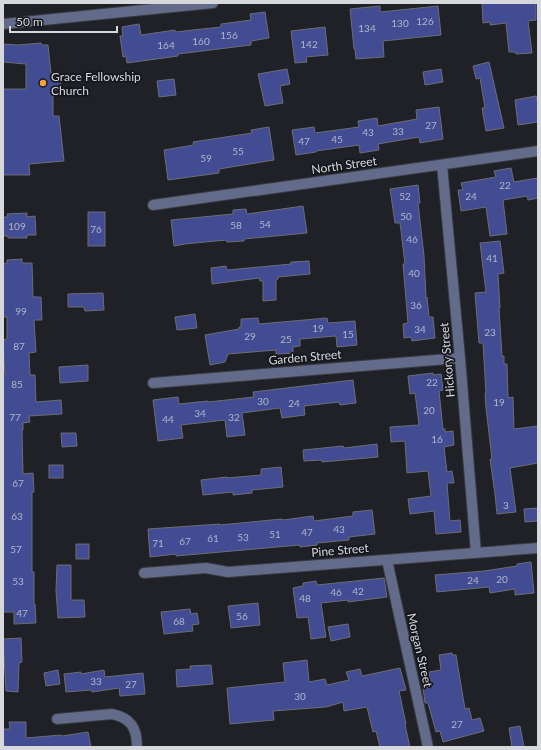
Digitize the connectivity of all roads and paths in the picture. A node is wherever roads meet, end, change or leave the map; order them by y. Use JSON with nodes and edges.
{"nodes":[{"id":1,"x":213,"y":3,"type":"edge"},
{"id":2,"x":3,"y":24,"type":"edge"},
{"id":3,"x":538,"y":151,"type":"edge"},
{"id":4,"x":442,"y":165,"type":"junction"},
{"id":5,"x":153,"y":205,"type":"dead end"},
{"id":6,"x":460,"y":358,"type":"junction"},
{"id":7,"x":153,"y":383,"type":"dead end"},
{"id":8,"x":538,"y":548,"type":"edge"},
{"id":9,"x":476,"y":553,"type":"junction"},
{"id":10,"x":387,"y":560,"type":"junction"},
{"id":11,"x":144,"y":573,"type":"dead end"},
{"id":12,"x":58,"y":719,"type":"dead end"},
{"id":13,"x":137,"y":747,"type":"edge"},
{"id":14,"x":428,"y":747,"type":"edge"}],
"edges":[{"from":1,"to":2,"type":"street"},
{"from":3,"to":4,"type":"street","name":"North Street"},
{"from":4,"to":5,"type":"street","name":"North Street"},
{"from":4,"to":6,"type":"street","name":"Hickory Street"},
{"from":6,"to":7,"type":"street","name":"Garden Street"},
{"from":6,"to":9,"type":"street","name":"Hickory Street"},
{"from":8,"to":9,"type":"street","name":"Pine Street"},
{"from":9,"to":10,"type":"street","name":"Pine Street"},
{"from":10,"to":11,"type":"street","name":"Pine Street"},
{"from":10,"to":14,"type":"street","name":"Morgan Street"},
{"from":12,"to":13,"type":"street"}]}
